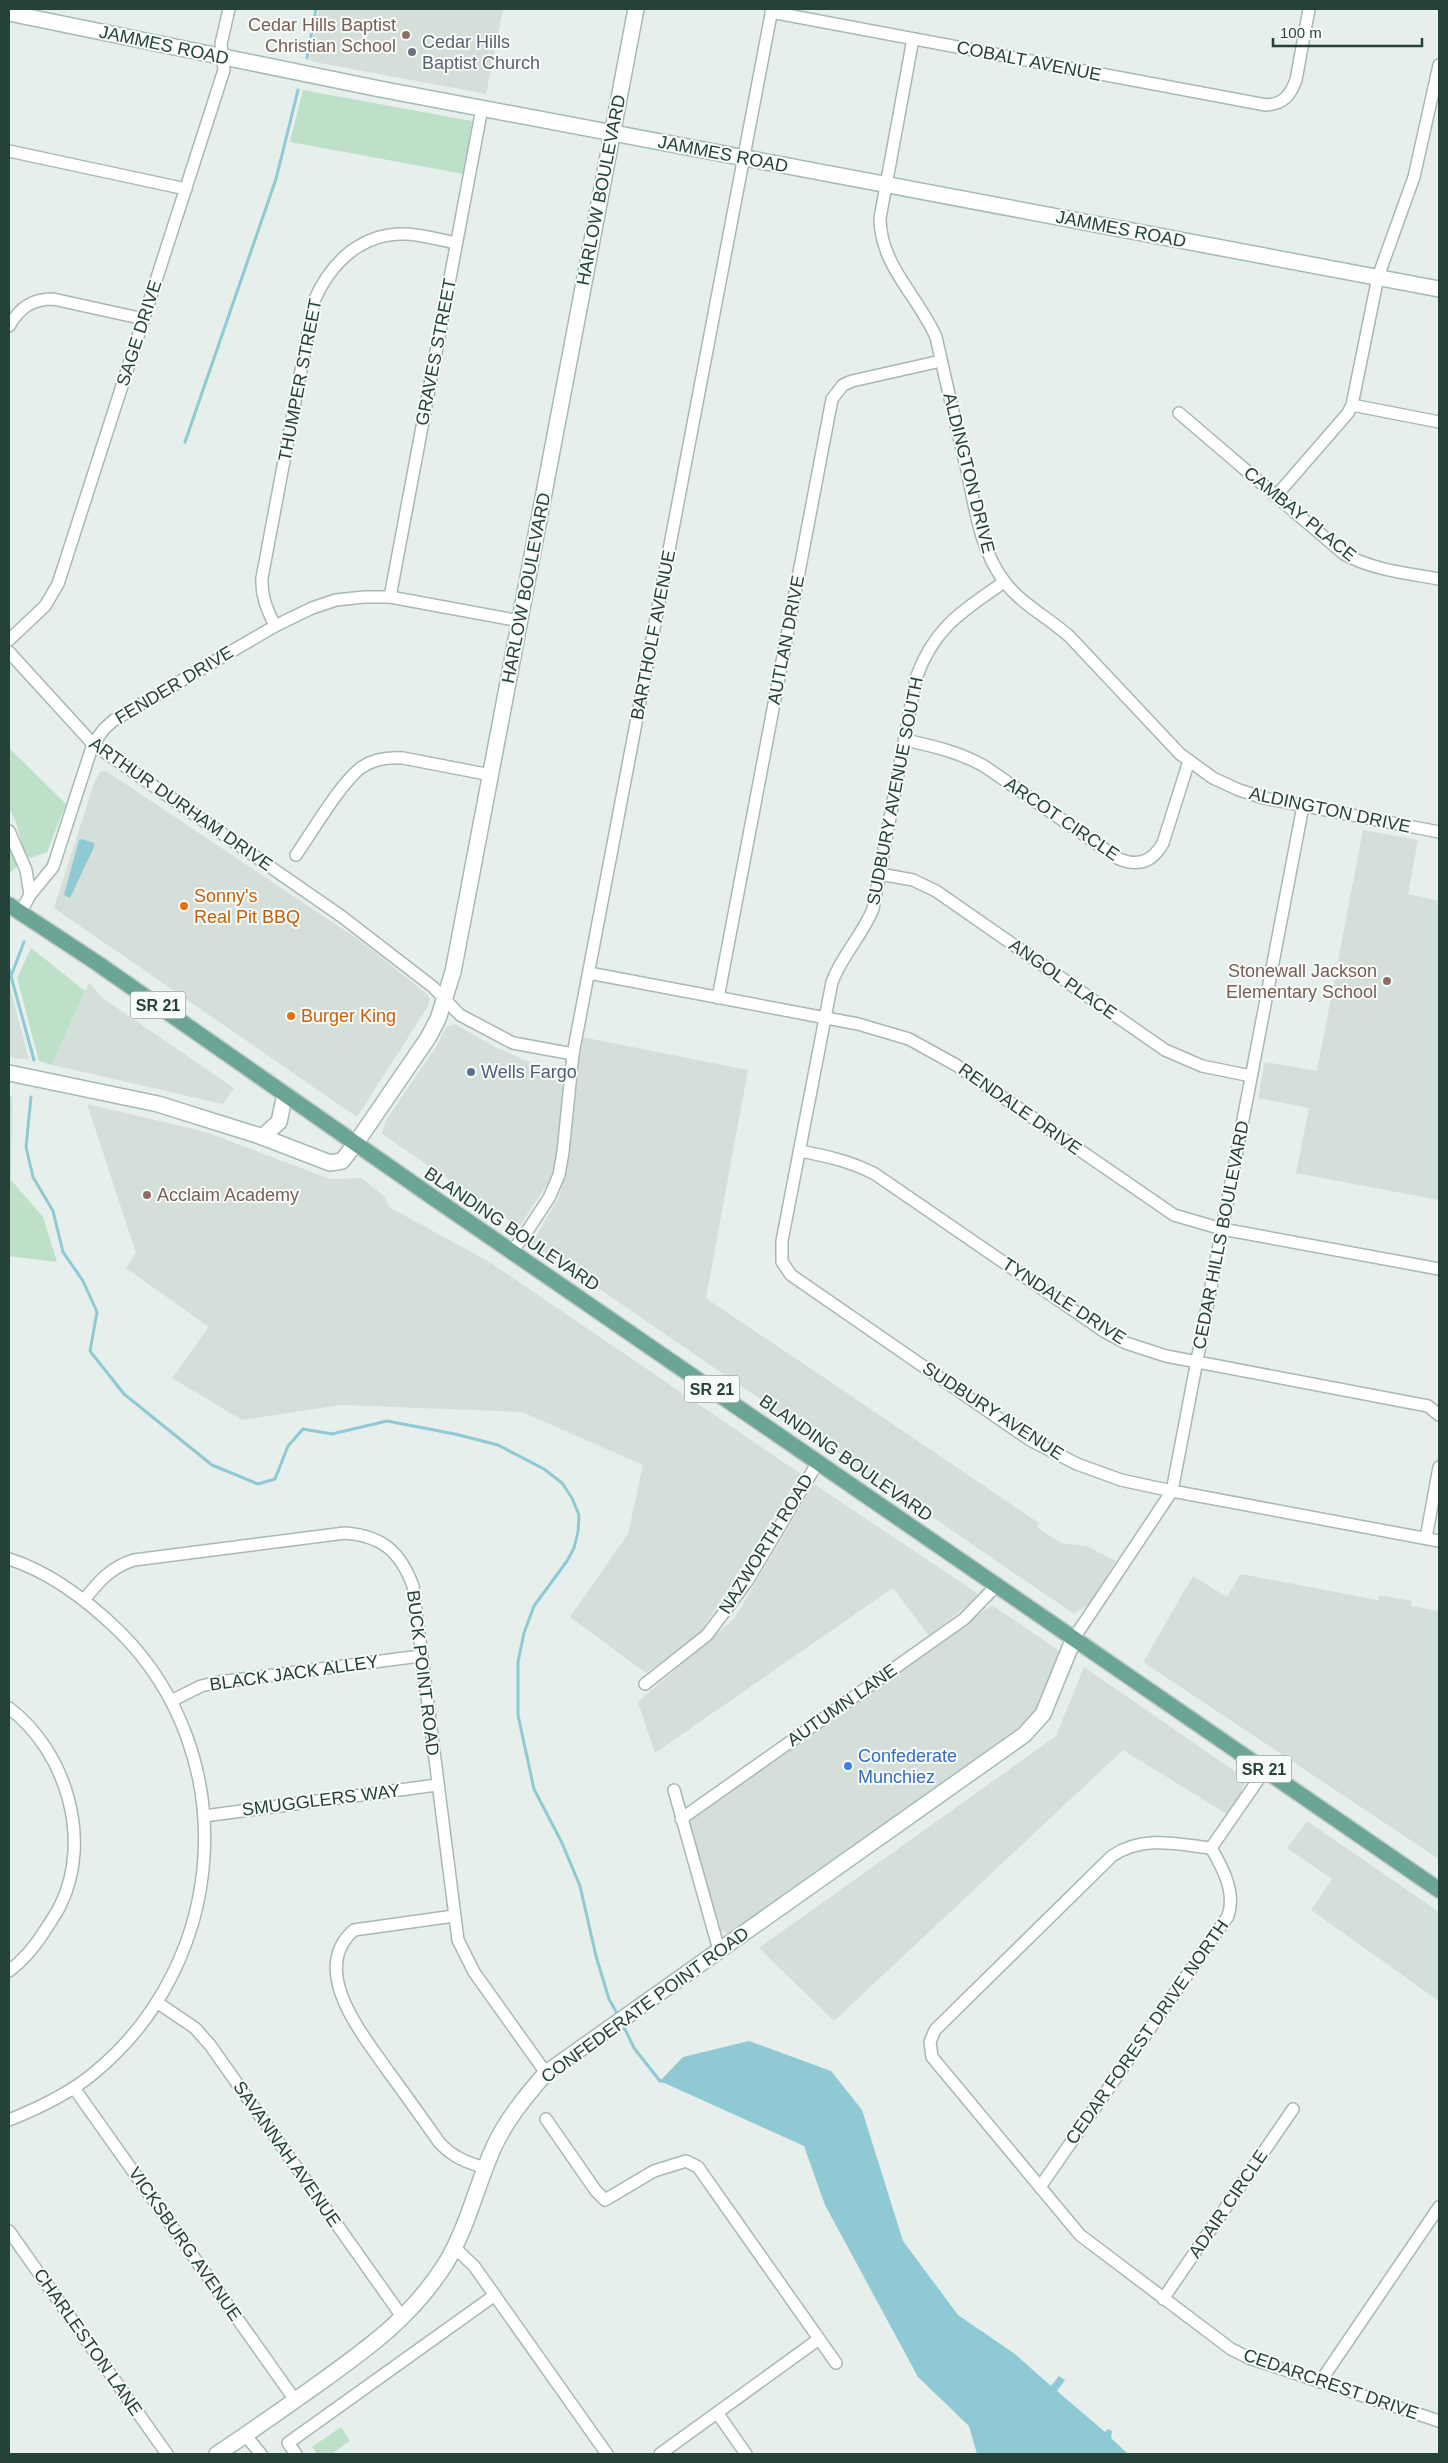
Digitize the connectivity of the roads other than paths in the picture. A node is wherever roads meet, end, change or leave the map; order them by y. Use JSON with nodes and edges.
{"nodes":[{"id":1,"x":229,"y":9,"type":"edge"},
{"id":2,"x":636,"y":9,"type":"edge"},
{"id":3,"x":1309,"y":9,"type":"edge"},
{"id":4,"x":771,"y":10,"type":"edge"},
{"id":5,"x":9,"y":13,"type":"edge"},
{"id":6,"x":913,"y":39,"type":"junction"},
{"id":7,"x":223,"y":58,"type":"junction"},
{"id":8,"x":1439,"y":64,"type":"edge"},
{"id":9,"x":482,"y":108,"type":"junction"},
{"id":10,"x":612,"y":133,"type":"junction"},
{"id":11,"x":9,"y":151,"type":"edge"},
{"id":12,"x":743,"y":158,"type":"junction"},
{"id":13,"x":886,"y":185,"type":"junction"},
{"id":14,"x":186,"y":189,"type":"junction"},
{"id":15,"x":456,"y":243,"type":"junction"},
{"id":16,"x":1378,"y":277,"type":"junction"},
{"id":17,"x":1439,"y":289,"type":"edge"},
{"id":18,"x":144,"y":319,"type":"junction"},
{"id":19,"x":9,"y":326,"type":"edge"},
{"id":20,"x":941,"y":361,"type":"junction"},
{"id":21,"x":1352,"y":405,"type":"junction"},
{"id":22,"x":1179,"y":413,"type":"dead end"},
{"id":23,"x":1439,"y":422,"type":"edge"},
{"id":24,"x":1276,"y":496,"type":"junction"},
{"id":25,"x":1439,"y":580,"type":"edge"},
{"id":26,"x":1004,"y":582,"type":"junction"},
{"id":27,"x":390,"y":597,"type":"junction"},
{"id":28,"x":520,"y":621,"type":"junction"},
{"id":29,"x":275,"y":626,"type":"junction"},
{"id":30,"x":9,"y":640,"type":"edge"},
{"id":31,"x":9,"y":652,"type":"edge"},
{"id":32,"x":905,"y":740,"type":"junction"},
{"id":33,"x":93,"y":744,"type":"junction"},
{"id":34,"x":1188,"y":761,"type":"junction"},
{"id":35,"x":490,"y":775,"type":"junction"},
{"id":36,"x":1303,"y":806,"type":"junction"},
{"id":37,"x":9,"y":831,"type":"edge"},
{"id":38,"x":1439,"y":832,"type":"edge"},
{"id":39,"x":296,"y":854,"type":"dead end"},
{"id":40,"x":880,"y":874,"type":"junction"},
{"id":41,"x":30,"y":895,"type":"junction"},
{"id":42,"x":14,"y":909,"type":"edge"},
{"id":43,"x":589,"y":973,"type":"junction"},
{"id":44,"x":718,"y":998,"type":"junction"},
{"id":45,"x":445,"y":999,"type":"junction"},
{"id":46,"x":824,"y":1017,"type":"junction"},
{"id":47,"x":573,"y":1054,"type":"junction"},
{"id":48,"x":9,"y":1073,"type":"edge"},
{"id":49,"x":1251,"y":1076,"type":"junction"},
{"id":50,"x":285,"y":1094,"type":"junction"},
{"id":51,"x":262,"y":1137,"type":"junction"},
{"id":52,"x":356,"y":1143,"type":"junction"},
{"id":53,"x":800,"y":1151,"type":"junction"},
{"id":54,"x":1222,"y":1229,"type":"junction"},
{"id":55,"x":512,"y":1251,"type":"junction"},
{"id":56,"x":782,"y":1262,"type":"joint"},
{"id":57,"x":1439,"y":1269,"type":"edge"},
{"id":58,"x":1197,"y":1362,"type":"junction"},
{"id":59,"x":1439,"y":1415,"type":"edge"},
{"id":60,"x":818,"y":1462,"type":"junction"},
{"id":61,"x":1439,"y":1467,"type":"edge"},
{"id":62,"x":1172,"y":1492,"type":"junction"},
{"id":63,"x":1426,"y":1538,"type":"junction"},
{"id":64,"x":1439,"y":1541,"type":"edge"},
{"id":65,"x":9,"y":1559,"type":"edge"},
{"id":66,"x":997,"y":1585,"type":"junction"},
{"id":67,"x":84,"y":1600,"type":"junction"},
{"id":68,"x":1074,"y":1638,"type":"junction"},
{"id":69,"x":420,"y":1656,"type":"junction"},
{"id":70,"x":645,"y":1684,"type":"dead end"},
{"id":71,"x":171,"y":1701,"type":"junction"},
{"id":72,"x":9,"y":1708,"type":"edge"},
{"id":73,"x":1265,"y":1770,"type":"junction"},
{"id":74,"x":437,"y":1785,"type":"junction"},
{"id":75,"x":674,"y":1790,"type":"dead end"},
{"id":76,"x":204,"y":1816,"type":"junction"},
{"id":77,"x":682,"y":1819,"type":"junction"},
{"id":78,"x":1211,"y":1848,"type":"junction"},
{"id":79,"x":1439,"y":1890,"type":"edge"},
{"id":80,"x":454,"y":1916,"type":"junction"},
{"id":81,"x":719,"y":1950,"type":"junction"},
{"id":82,"x":9,"y":1971,"type":"edge"},
{"id":83,"x":158,"y":2003,"type":"junction"},
{"id":84,"x":546,"y":2073,"type":"junction"},
{"id":85,"x":74,"y":2088,"type":"junction"},
{"id":86,"x":1292,"y":2109,"type":"dead end"},
{"id":87,"x":546,"y":2119,"type":"dead end"},
{"id":88,"x":9,"y":2120,"type":"edge"},
{"id":89,"x":485,"y":2168,"type":"junction"},
{"id":90,"x":1040,"y":2187,"type":"junction"},
{"id":91,"x":1439,"y":2206,"type":"edge"},
{"id":92,"x":9,"y":2231,"type":"edge"},
{"id":93,"x":454,"y":2247,"type":"junction"},
{"id":94,"x":494,"y":2295,"type":"junction"},
{"id":95,"x":1163,"y":2299,"type":"junction"},
{"id":96,"x":403,"y":2318,"type":"junction"},
{"id":97,"x":819,"y":2339,"type":"junction"},
{"id":98,"x":836,"y":2363,"type":"dead end"},
{"id":99,"x":1320,"y":2382,"type":"junction"},
{"id":100,"x":295,"y":2400,"type":"junction"},
{"id":101,"x":718,"y":2414,"type":"junction"},
{"id":102,"x":1439,"y":2420,"type":"edge"},
{"id":103,"x":246,"y":2435,"type":"junction"},
{"id":104,"x":167,"y":2454,"type":"edge"},
{"id":105,"x":218,"y":2454,"type":"edge"},
{"id":106,"x":261,"y":2454,"type":"edge"},
{"id":107,"x":296,"y":2454,"type":"edge"},
{"id":108,"x":607,"y":2454,"type":"edge"},
{"id":109,"x":660,"y":2454,"type":"edge"},
{"id":110,"x":746,"y":2454,"type":"edge"}],
"edges":[{"from":1,"to":7,"type":"street","name":"SAGE DRIVE"},
{"from":2,"to":10,"type":"street","name":"HARLOW BOULEVARD"},
{"from":3,"to":6,"type":"street","name":"COBALT AVENUE"},
{"from":4,"to":6,"type":"street","name":"COBALT AVENUE"},
{"from":4,"to":12,"type":"street","name":"BARTHOLF AVENUE"},
{"from":5,"to":7,"type":"street","name":"JAMMES ROAD"},
{"from":6,"to":13,"type":"street","name":"ALDINGTON DRIVE"},
{"from":7,"to":9,"type":"street","name":"JAMMES ROAD"},
{"from":7,"to":14,"type":"street","name":"SAGE DRIVE"},
{"from":8,"to":16,"type":"street"},
{"from":9,"to":10,"type":"street","name":"JAMMES ROAD"},
{"from":9,"to":15,"type":"street","name":"GRAVES STREET"},
{"from":10,"to":12,"type":"street","name":"JAMMES ROAD"},
{"from":10,"to":28,"type":"street","name":"HARLOW BOULEVARD"},
{"from":11,"to":14,"type":"street"},
{"from":12,"to":13,"type":"street","name":"JAMMES ROAD"},
{"from":12,"to":43,"type":"street","name":"BARTHOLF AVENUE"},
{"from":13,"to":16,"type":"street","name":"JAMMES ROAD"},
{"from":13,"to":20,"type":"street","name":"ALDINGTON DRIVE"},
{"from":14,"to":18,"type":"street","name":"SAGE DRIVE"},
{"from":15,"to":27,"type":"street","name":"GRAVES STREET"},
{"from":15,"to":29,"type":"street","name":"THUMPER STREET"},
{"from":16,"to":17,"type":"street","name":"JAMMES ROAD"},
{"from":16,"to":21,"type":"street"},
{"from":18,"to":19,"type":"street"},
{"from":18,"to":30,"type":"street","name":"SAGE DRIVE"},
{"from":20,"to":26,"type":"street","name":"ALDINGTON DRIVE"},
{"from":20,"to":44,"type":"street","name":"AUTLAN DRIVE"},
{"from":21,"to":23,"type":"street"},
{"from":21,"to":24,"type":"street"},
{"from":22,"to":24,"type":"street","name":"CAMBAY PLACE"},
{"from":24,"to":25,"type":"street","name":"CAMBAY PLACE"},
{"from":26,"to":32,"type":"street","name":"SUDBURY AVENUE SOUTH"},
{"from":26,"to":34,"type":"street","name":"ALDINGTON DRIVE"},
{"from":27,"to":28,"type":"street","name":"FENDER DRIVE"},
{"from":27,"to":29,"type":"street","name":"FENDER DRIVE"},
{"from":28,"to":35,"type":"street","name":"HARLOW BOULEVARD"},
{"from":29,"to":33,"type":"street","name":"FENDER DRIVE"},
{"from":31,"to":33,"type":"street","name":"ARTHUR DURHAM DRIVE"},
{"from":32,"to":34,"type":"street","name":"ARCOT CIRCLE"},
{"from":32,"to":40,"type":"street","name":"SUDBURY AVENUE SOUTH"},
{"from":33,"to":41,"type":"street","name":"FENDER DRIVE"},
{"from":33,"to":45,"type":"street","name":"ARTHUR DURHAM DRIVE"},
{"from":34,"to":36,"type":"street","name":"ALDINGTON DRIVE"},
{"from":35,"to":39,"type":"street"},
{"from":35,"to":45,"type":"street","name":"HARLOW BOULEVARD"},
{"from":36,"to":38,"type":"street","name":"ALDINGTON DRIVE"},
{"from":36,"to":49,"type":"street","name":"CEDAR HILLS BOULEVARD"},
{"from":37,"to":41,"type":"street"},
{"from":40,"to":46,"type":"street","name":"SUDBURY AVENUE SOUTH"},
{"from":40,"to":49,"type":"street","name":"ANGOL PLACE"},
{"from":41,"to":42,"type":"street"},
{"from":42,"to":50,"type":"main road","name":"BLANDING BOULEVARD","number":"SR 21"},
{"from":43,"to":44,"type":"street","name":"RENDALE DRIVE"},
{"from":43,"to":47,"type":"street","name":"BARTHOLF AVENUE"},
{"from":44,"to":46,"type":"street","name":"RENDALE DRIVE"},
{"from":45,"to":47,"type":"street","name":"ARTHUR DURHAM DRIVE"},
{"from":45,"to":52,"type":"street","name":"HARLOW BOULEVARD"},
{"from":46,"to":53,"type":"street","name":"SUDBURY AVENUE SOUTH"},
{"from":46,"to":54,"type":"street","name":"RENDALE DRIVE"},
{"from":47,"to":55,"type":"street","name":"BARTHOLF AVENUE"},
{"from":48,"to":51,"type":"street","name":"HARLOW BOULEVARD"},
{"from":49,"to":54,"type":"street","name":"CEDAR HILLS BOULEVARD"},
{"from":50,"to":51,"type":"street"},
{"from":50,"to":52,"type":"main road","name":"BLANDING BOULEVARD","number":"SR 21"},
{"from":51,"to":52,"type":"street","name":"HARLOW BOULEVARD"},
{"from":52,"to":55,"type":"main road","name":"BLANDING BOULEVARD","number":"SR 21"},
{"from":53,"to":56,"type":"street","name":"SUDBURY AVENUE SOUTH"},
{"from":53,"to":58,"type":"street","name":"TYNDALE DRIVE"},
{"from":54,"to":57,"type":"street","name":"RENDALE DRIVE"},
{"from":54,"to":58,"type":"street","name":"CEDAR HILLS BOULEVARD"},
{"from":55,"to":60,"type":"main road","name":"BLANDING BOULEVARD","number":"SR 21"},
{"from":56,"to":62,"type":"street","name":"SUDBURY AVENUE"},
{"from":58,"to":59,"type":"street","name":"TYNDALE DRIVE"},
{"from":58,"to":62,"type":"street","name":"CEDAR HILLS BOULEVARD"},
{"from":60,"to":66,"type":"main road","name":"BLANDING BOULEVARD","number":"SR 21"},
{"from":60,"to":70,"type":"street","name":"NAZWORTH ROAD"},
{"from":61,"to":63,"type":"street"},
{"from":62,"to":63,"type":"street","name":"SUDBURY AVENUE"},
{"from":62,"to":68,"type":"street","name":"CEDAR HILLS BOULEVARD"},
{"from":63,"to":64,"type":"street","name":"SUDBURY AVENUE"},
{"from":65,"to":67,"type":"street"},
{"from":66,"to":68,"type":"main road","name":"BLANDING BOULEVARD","number":"SR 21"},
{"from":66,"to":77,"type":"street","name":"AUTUMN LANE"},
{"from":67,"to":69,"type":"street","name":"BUCK POINT ROAD"},
{"from":67,"to":71,"type":"street"},
{"from":68,"to":73,"type":"main road","name":"BLANDING BOULEVARD","number":"SR 21"},
{"from":68,"to":81,"type":"street","name":"CONFEDERATE POINT ROAD"},
{"from":69,"to":71,"type":"street","name":"BLACK JACK ALLEY"},
{"from":69,"to":74,"type":"street","name":"BUCK POINT ROAD"},
{"from":71,"to":76,"type":"street"},
{"from":72,"to":82,"type":"street"},
{"from":73,"to":78,"type":"street"},
{"from":73,"to":79,"type":"main road","name":"BLANDING BOULEVARD","number":"SR 21"},
{"from":74,"to":76,"type":"street","name":"SMUGGLERS WAY"},
{"from":74,"to":80,"type":"street","name":"BUCK POINT ROAD"},
{"from":75,"to":77,"type":"street"},
{"from":76,"to":83,"type":"street"},
{"from":77,"to":81,"type":"street"},
{"from":78,"to":90,"type":"street","name":"CEDAR FOREST DRIVE NORTH"},
{"from":78,"to":90,"type":"street","name":"CEDARCREST DRIVE"},
{"from":80,"to":84,"type":"street","name":"BUCK POINT ROAD"},
{"from":80,"to":89,"type":"street"},
{"from":81,"to":84,"type":"street","name":"CONFEDERATE POINT ROAD"},
{"from":83,"to":85,"type":"street"},
{"from":83,"to":96,"type":"street","name":"SAVANNAH AVENUE"},
{"from":84,"to":89,"type":"street","name":"CONFEDERATE POINT ROAD"},
{"from":85,"to":88,"type":"street"},
{"from":85,"to":100,"type":"street","name":"VICKSBURG AVENUE"},
{"from":86,"to":95,"type":"street","name":"ADAIR CIRCLE"},
{"from":87,"to":97,"type":"street"},
{"from":89,"to":93,"type":"street","name":"CONFEDERATE POINT ROAD"},
{"from":90,"to":95,"type":"street","name":"CEDARCREST DRIVE"},
{"from":91,"to":99,"type":"street"},
{"from":92,"to":104,"type":"street","name":"CHARLESTON LANE"},
{"from":93,"to":94,"type":"street"},
{"from":93,"to":96,"type":"street","name":"CONFEDERATE POINT ROAD"},
{"from":94,"to":107,"type":"street"},
{"from":94,"to":108,"type":"street"},
{"from":95,"to":99,"type":"street","name":"CEDARCREST DRIVE"},
{"from":96,"to":100,"type":"street","name":"CONFEDERATE POINT ROAD"},
{"from":97,"to":98,"type":"street"},
{"from":97,"to":101,"type":"street"},
{"from":99,"to":102,"type":"street","name":"CEDARCREST DRIVE"},
{"from":100,"to":103,"type":"street","name":"CONFEDERATE POINT ROAD"},
{"from":101,"to":109,"type":"street"},
{"from":101,"to":110,"type":"street"},
{"from":103,"to":105,"type":"street","name":"CONFEDERATE POINT ROAD"},
{"from":103,"to":106,"type":"street"}]}
